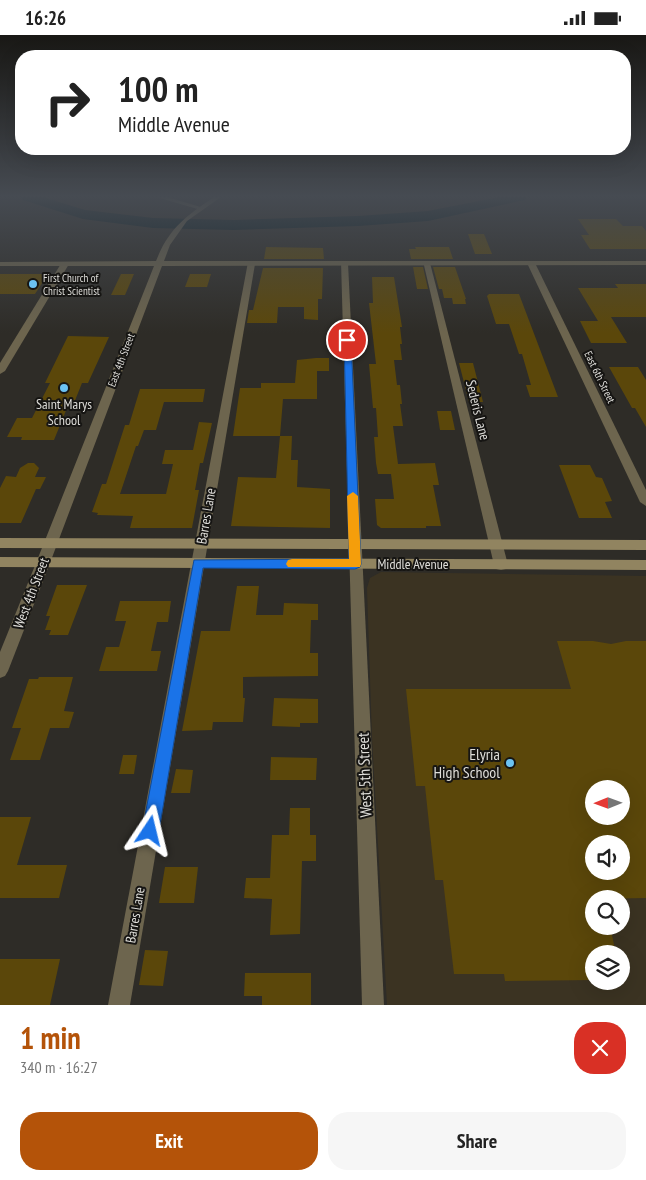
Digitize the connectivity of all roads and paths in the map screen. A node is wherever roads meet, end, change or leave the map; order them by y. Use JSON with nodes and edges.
{"nodes":[{"id":1,"x":167,"y":242,"type":"edge"},
{"id":2,"x":153,"y":258,"type":"junction"},
{"id":3,"x":251,"y":263,"type":"junction"},
{"id":4,"x":344,"y":263,"type":"junction"},
{"id":5,"x":426,"y":263,"type":"junction"},
{"id":6,"x":531,"y":263,"type":"junction"},
{"id":7,"x":646,"y":263,"type":"edge"},
{"id":8,"x":0,"y":264,"type":"edge"},
{"id":9,"x":65,"y":264,"type":"junction"},
{"id":10,"x":126,"y":264,"type":"junction"},
{"id":11,"x":0,"y":371,"type":"edge"},
{"id":12,"x":646,"y":502,"type":"edge"},
{"id":13,"x":0,"y":543,"type":"edge"},
{"id":14,"x":50,"y":543,"type":"junction"},
{"id":15,"x":202,"y":544,"type":"junction"},
{"id":16,"x":355,"y":545,"type":"junction"},
{"id":17,"x":496,"y":545,"type":"junction"},
{"id":18,"x":646,"y":545,"type":"edge"},
{"id":19,"x":0,"y":562,"type":"edge"},
{"id":20,"x":42,"y":563,"type":"junction"},
{"id":21,"x":198,"y":563,"type":"junction"},
{"id":22,"x":355,"y":564,"type":"junction"},
{"id":23,"x":501,"y":565,"type":"junction"},
{"id":24,"x":646,"y":565,"type":"edge"},
{"id":25,"x":0,"y":671,"type":"edge"},
{"id":26,"x":119,"y":1005,"type":"edge"},
{"id":27,"x":373,"y":1005,"type":"edge"}],
"edges":[{"from":1,"to":2,"type":"street"},
{"from":2,"to":3,"type":"street"},
{"from":2,"to":10,"type":"street"},
{"from":2,"to":10,"type":"street"},
{"from":2,"to":14,"type":"street","name":"East 4th Street"},
{"from":3,"to":4,"type":"street"},
{"from":3,"to":15,"type":"street","name":"Barres Lane"},
{"from":4,"to":5,"type":"street"},
{"from":4,"to":16,"type":"street","name":"West 5th Street"},
{"from":5,"to":6,"type":"street"},
{"from":5,"to":17,"type":"street","name":"Sederis Lane"},
{"from":6,"to":7,"type":"street"},
{"from":6,"to":12,"type":"street","name":"East 6th Street"},
{"from":8,"to":9,"type":"street"},
{"from":9,"to":10,"type":"street"},
{"from":9,"to":11,"type":"street"},
{"from":13,"to":14,"type":"main road","name":"Middle Avenue"},
{"from":14,"to":15,"type":"main road","name":"Middle Avenue"},
{"from":14,"to":20,"type":"street","name":"West 4th Street"},
{"from":15,"to":16,"type":"main road","name":"Middle Avenue"},
{"from":15,"to":21,"type":"street","name":"Barres Lane"},
{"from":16,"to":17,"type":"main road","name":"Middle Avenue"},
{"from":16,"to":22,"type":"street","name":"West 5th Street"},
{"from":17,"to":18,"type":"main road","name":"Middle Avenue"},
{"from":17,"to":23,"type":"street","name":"Sederis Lane"},
{"from":19,"to":20,"type":"main road","name":"Middle Avenue"},
{"from":20,"to":21,"type":"main road","name":"Middle Avenue"},
{"from":20,"to":25,"type":"street","name":"West 4th Street"},
{"from":21,"to":22,"type":"main road","name":"Middle Avenue"},
{"from":21,"to":26,"type":"street","name":"Barres Lane"},
{"from":22,"to":23,"type":"main road","name":"Middle Avenue"},
{"from":22,"to":27,"type":"street","name":"West 5th Street"},
{"from":23,"to":24,"type":"main road","name":"Middle Avenue"}]}
